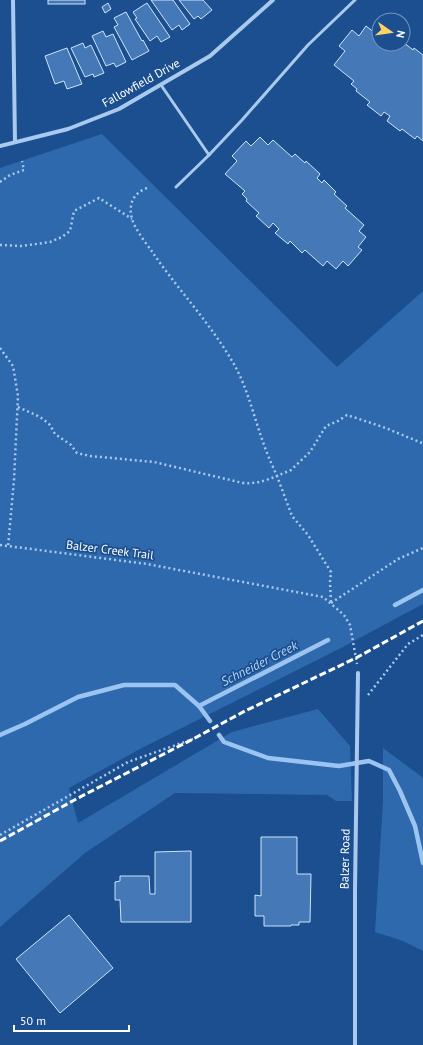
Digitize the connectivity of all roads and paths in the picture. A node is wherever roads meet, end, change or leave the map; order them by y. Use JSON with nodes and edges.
{"nodes":[{"id":1,"x":13,"y":0,"type":"edge"},
{"id":2,"x":272,"y":0,"type":"edge"},
{"id":3,"x":355,"y":0,"type":"edge"},
{"id":4,"x":161,"y":85,"type":"junction"},
{"id":5,"x":15,"y":142,"type":"junction"},
{"id":6,"x":0,"y":146,"type":"edge"},
{"id":7,"x":210,"y":155,"type":"junction"},
{"id":8,"x":22,"y":161,"type":"dead end"},
{"id":9,"x":0,"y":182,"type":"edge"},
{"id":10,"x":176,"y":187,"type":"dead end"},
{"id":11,"x":147,"y":188,"type":"dead end"},
{"id":12,"x":132,"y":219,"type":"junction"},
{"id":13,"x":0,"y":245,"type":"edge"},
{"id":14,"x":0,"y":348,"type":"edge"},
{"id":15,"x":18,"y":407,"type":"junction"},
{"id":16,"x":422,"y":443,"type":"dead end"},
{"id":17,"x":277,"y":476,"type":"junction"},
{"id":18,"x":0,"y":545,"type":"edge"},
{"id":19,"x":8,"y":547,"type":"junction"},
{"id":20,"x":423,"y":548,"type":"edge"},
{"id":21,"x":331,"y":604,"type":"junction"},
{"id":22,"x":423,"y":635,"type":"edge"},
{"id":23,"x":358,"y":673,"type":"joint"},
{"id":24,"x":357,"y":710,"type":"junction"},
{"id":25,"x":193,"y":740,"type":"dead end"},
{"id":26,"x":0,"y":835,"type":"edge"},
{"id":27,"x":355,"y":1045,"type":"edge"}],
"edges":[{"from":1,"to":5,"type":"street"},
{"from":2,"to":4,"type":"street","name":"Fallowfield Drive"},
{"from":3,"to":7,"type":"lane"},
{"from":4,"to":5,"type":"street","name":"Fallowfield Drive"},
{"from":4,"to":7,"type":"lane"},
{"from":5,"to":6,"type":"street","name":"Fallowfield Drive"},
{"from":7,"to":10,"type":"lane"},
{"from":8,"to":9,"type":"path"},
{"from":11,"to":12,"type":"path"},
{"from":12,"to":13,"type":"path"},
{"from":12,"to":17,"type":"path"},
{"from":14,"to":15,"type":"path"},
{"from":15,"to":17,"type":"path"},
{"from":15,"to":19,"type":"path"},
{"from":16,"to":17,"type":"path"},
{"from":17,"to":21,"type":"path"},
{"from":18,"to":19,"type":"path"},
{"from":19,"to":21,"type":"path","name":"Balzer Creek Trail"},
{"from":20,"to":21,"type":"path"},
{"from":21,"to":23,"type":"path","name":"Balzer Creek Trail"},
{"from":22,"to":24,"type":"path"},
{"from":23,"to":24,"type":"street","name":"Balzer Road"},
{"from":24,"to":27,"type":"street","name":"Balzer Road"},
{"from":25,"to":26,"type":"path"}]}
